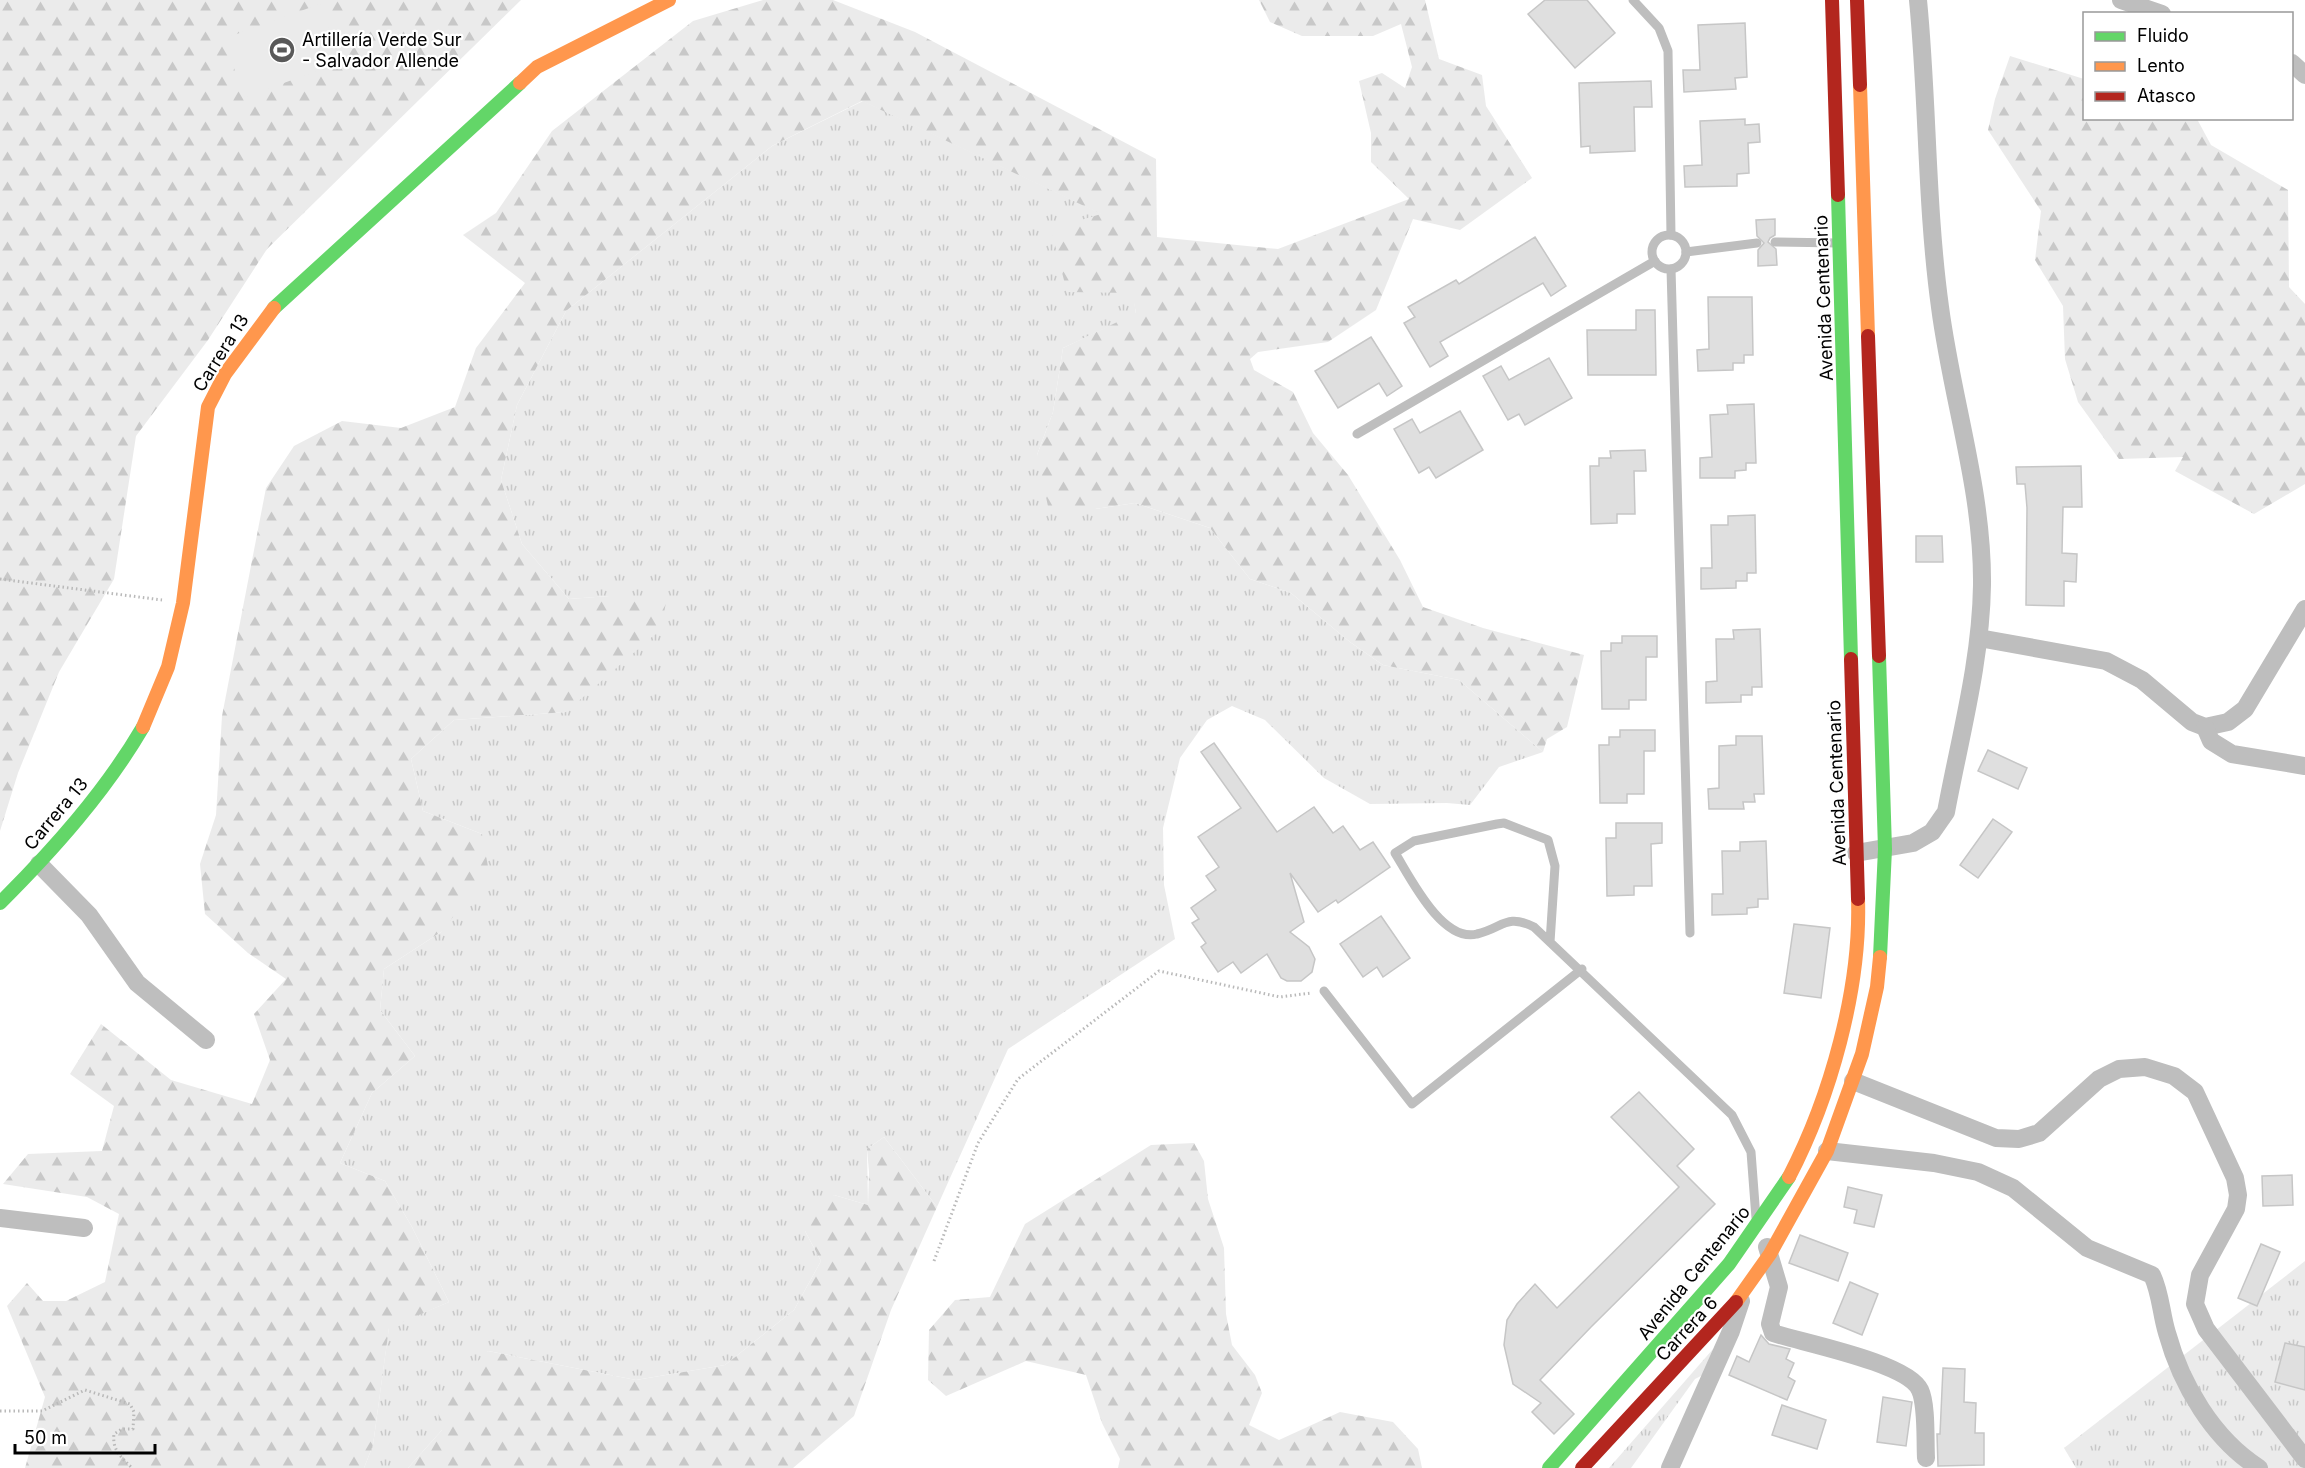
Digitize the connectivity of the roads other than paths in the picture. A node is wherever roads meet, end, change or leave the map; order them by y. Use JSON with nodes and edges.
{"nodes":[{"id":1,"x":669,"y":0,"type":"edge"},
{"id":2,"x":1633,"y":0,"type":"edge"},
{"id":3,"x":1832,"y":0,"type":"edge"},
{"id":4,"x":1857,"y":0,"type":"edge"},
{"id":5,"x":1918,"y":0,"type":"edge"},
{"id":6,"x":2121,"y":0,"type":"edge"},
{"id":7,"x":2156,"y":12,"type":"edge"},
{"id":8,"x":2293,"y":64,"type":"edge"},
{"id":9,"x":2305,"y":75,"type":"edge"},
{"id":10,"x":1671,"y":235,"type":"junction"},
{"id":11,"x":1775,"y":242,"type":"dead end"},
{"id":12,"x":1757,"y":243,"type":"dead end"},
{"id":13,"x":1864,"y":243,"type":"junction"},
{"id":14,"x":1841,"y":244,"type":"junction"},
{"id":15,"x":1686,"y":252,"type":"junction"},
{"id":16,"x":1655,"y":261,"type":"junction"},
{"id":17,"x":1671,"y":269,"type":"junction"},
{"id":18,"x":1357,"y":434,"type":"dead end"},
{"id":19,"x":2305,"y":609,"type":"edge"},
{"id":20,"x":1979,"y":638,"type":"junction"},
{"id":21,"x":2205,"y":727,"type":"junction"},
{"id":22,"x":2305,"y":766,"type":"edge"},
{"id":23,"x":1885,"y":849,"type":"junction"},
{"id":24,"x":1856,"y":854,"type":"junction"},
{"id":25,"x":39,"y":864,"type":"junction"},
{"id":26,"x":0,"y":903,"type":"edge"},
{"id":27,"x":1690,"y":933,"type":"dead end"},
{"id":28,"x":1551,"y":942,"type":"junction"},
{"id":29,"x":1582,"y":969,"type":"junction"},
{"id":30,"x":1324,"y":991,"type":"road end"},
{"id":31,"x":206,"y":1040,"type":"dead end"},
{"id":32,"x":1853,"y":1081,"type":"junction"},
{"id":33,"x":1827,"y":1151,"type":"junction"},
{"id":34,"x":0,"y":1218,"type":"edge"},
{"id":35,"x":1759,"y":1226,"type":"junction"},
{"id":36,"x":84,"y":1227,"type":"dead end"},
{"id":37,"x":1770,"y":1254,"type":"junction"},
{"id":38,"x":1743,"y":1295,"type":"junction"},
{"id":39,"x":1926,"y":1458,"type":"dead end"},
{"id":40,"x":2305,"y":1459,"type":"edge"},
{"id":41,"x":1549,"y":1468,"type":"edge"},
{"id":42,"x":1582,"y":1468,"type":"edge"},
{"id":43,"x":1670,"y":1468,"type":"edge"},
{"id":44,"x":2259,"y":1468,"type":"edge"}],
"edges":[{"from":1,"to":25,"type":"main road","name":"Carrera 13"},
{"from":2,"to":10,"type":"lane"},
{"from":3,"to":14,"type":"main road","name":"Avenida Centenario"},
{"from":4,"to":13,"type":"main road","name":"Carrera 6"},
{"from":5,"to":20,"type":"street"},
{"from":6,"to":7,"type":"street"},
{"from":8,"to":9,"type":"street"},
{"from":10,"to":15,"type":"lane"},
{"from":10,"to":16,"type":"lane"},
{"from":11,"to":14,"type":"lane"},
{"from":12,"to":15,"type":"lane"},
{"from":13,"to":14,"type":"lane"},
{"from":13,"to":23,"type":"main road","name":"Carrera 6"},
{"from":14,"to":24,"type":"main road","name":"Avenida Centenario"},
{"from":15,"to":17,"type":"lane"},
{"from":16,"to":17,"type":"lane"},
{"from":16,"to":18,"type":"lane"},
{"from":17,"to":27,"type":"lane"},
{"from":19,"to":21,"type":"street"},
{"from":20,"to":21,"type":"street"},
{"from":20,"to":23,"type":"street"},
{"from":21,"to":22,"type":"street"},
{"from":23,"to":24,"type":"street"},
{"from":23,"to":32,"type":"main road","name":"Carrera 6"},
{"from":24,"to":35,"type":"main road","name":"Avenida Centenario"},
{"from":25,"to":26,"type":"main road","name":"Carrera 13"},
{"from":25,"to":31,"type":"street"},
{"from":28,"to":28,"type":"lane"},
{"from":28,"to":29,"type":"lane"},
{"from":29,"to":30,"type":"lane"},
{"from":29,"to":35,"type":"lane"},
{"from":32,"to":33,"type":"main road","name":"Carrera 6"},
{"from":32,"to":40,"type":"street"},
{"from":33,"to":37,"type":"main road","name":"Carrera 6"},
{"from":33,"to":44,"type":"street"},
{"from":34,"to":36,"type":"street"},
{"from":35,"to":37,"type":"street"},
{"from":35,"to":41,"type":"main road","name":"Avenida Centenario"},
{"from":37,"to":38,"type":"main road","name":"Carrera 6"},
{"from":37,"to":39,"type":"street"},
{"from":38,"to":42,"type":"main road","name":"Carrera 6"},
{"from":38,"to":43,"type":"street"}]}
